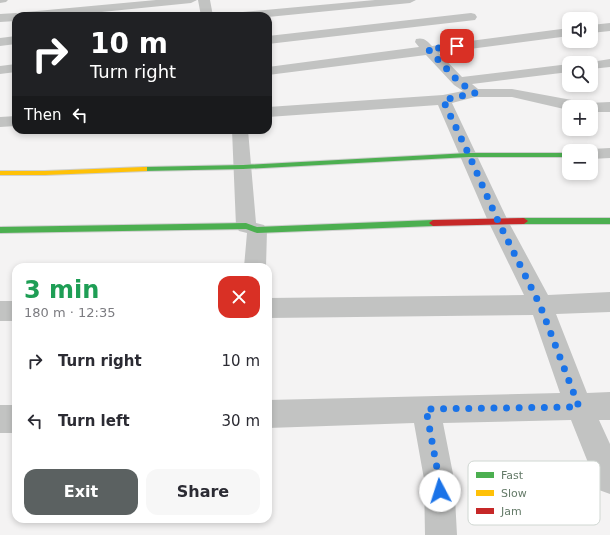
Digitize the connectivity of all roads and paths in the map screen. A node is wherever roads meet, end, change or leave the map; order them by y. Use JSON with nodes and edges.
{"nodes":[{"id":1,"x":191,"y":0,"type":"edge"},
{"id":2,"x":204,"y":0,"type":"edge"},
{"id":3,"x":410,"y":0,"type":"edge"},
{"id":4,"x":381,"y":1,"type":"edge"},
{"id":5,"x":318,"y":4,"type":"edge"},
{"id":6,"x":117,"y":8,"type":"edge"},
{"id":7,"x":72,"y":12,"type":"edge"},
{"id":8,"x":206,"y":12,"type":"edge"},
{"id":9,"x":268,"y":12,"type":"edge"},
{"id":10,"x":12,"y":17,"type":"edge"},
{"id":11,"x":471,"y":17,"type":"dead end"},
{"id":12,"x":0,"y":18,"type":"edge"},
{"id":13,"x":406,"y":25,"type":"junction"},
{"id":14,"x":610,"y":27,"type":"edge"},
{"id":15,"x":598,"y":28,"type":"edge"},
{"id":16,"x":336,"y":33,"type":"junction"},
{"id":17,"x":562,"y":33,"type":"edge"},
{"id":18,"x":12,"y":40,"type":"edge"},
{"id":19,"x":272,"y":40,"type":"edge"},
{"id":20,"x":0,"y":42,"type":"edge"},
{"id":21,"x":428,"y":49,"type":"junction"},
{"id":22,"x":610,"y":62,"type":"edge"},
{"id":23,"x":598,"y":64,"type":"edge"},
{"id":24,"x":12,"y":68,"type":"edge"},
{"id":25,"x":562,"y":69,"type":"edge"},
{"id":26,"x":0,"y":70,"type":"edge"},
{"id":27,"x":272,"y":70,"type":"edge"},
{"id":28,"x":459,"y":82,"type":"junction"},
{"id":29,"x":475,"y":93,"type":"junction"},
{"id":30,"x":443,"y":100,"type":"junction"},
{"id":31,"x":562,"y":104,"type":"edge"},
{"id":32,"x":610,"y":106,"type":"edge"},
{"id":33,"x":598,"y":107,"type":"edge"},
{"id":34,"x":272,"y":112,"type":"edge"},
{"id":35,"x":12,"y":121,"type":"edge"},
{"id":36,"x":0,"y":122,"type":"edge"},
{"id":37,"x":240,"y":134,"type":"edge"},
{"id":38,"x":610,"y":153,"type":"edge"},
{"id":39,"x":598,"y":154,"type":"edge"},
{"id":40,"x":469,"y":155,"type":"junction"},
{"id":41,"x":562,"y":155,"type":"edge"},
{"id":42,"x":243,"y":167,"type":"junction"},
{"id":43,"x":0,"y":173,"type":"edge"},
{"id":44,"x":498,"y":221,"type":"junction"},
{"id":45,"x":610,"y":221,"type":"edge"},
{"id":46,"x":252,"y":228,"type":"junction"},
{"id":47,"x":0,"y":230,"type":"edge"},
{"id":48,"x":255,"y":263,"type":"edge"},
{"id":49,"x":610,"y":302,"type":"edge"},
{"id":50,"x":540,"y":305,"type":"junction"},
{"id":51,"x":272,"y":308,"type":"edge"},
{"id":52,"x":0,"y":311,"type":"edge"},
{"id":53,"x":12,"y":311,"type":"edge"},
{"id":54,"x":610,"y":406,"type":"edge"},
{"id":55,"x":579,"y":407,"type":"junction"},
{"id":56,"x":426,"y":409,"type":"junction"},
{"id":57,"x":272,"y":414,"type":"edge"},
{"id":58,"x":0,"y":419,"type":"edge"},
{"id":59,"x":12,"y":419,"type":"edge"},
{"id":60,"x":610,"y":479,"type":"edge"},
{"id":61,"x":441,"y":535,"type":"edge"}],
"edges":[{"from":1,"to":6,"type":"street"},
{"from":2,"to":8,"type":"street"},
{"from":3,"to":4,"type":"street"},
{"from":4,"to":5,"type":"street"},
{"from":4,"to":13,"type":"street"},
{"from":5,"to":9,"type":"street"},
{"from":5,"to":16,"type":"street"},
{"from":6,"to":7,"type":"street"},
{"from":10,"to":12,"type":"street"},
{"from":11,"to":13,"type":"street"},
{"from":13,"to":16,"type":"street"},
{"from":13,"to":21,"type":"street"},
{"from":14,"to":15,"type":"street"},
{"from":16,"to":19,"type":"street"},
{"from":17,"to":21,"type":"street"},
{"from":18,"to":20,"type":"street"},
{"from":21,"to":27,"type":"street"},
{"from":21,"to":28,"type":"street"},
{"from":22,"to":23,"type":"street"},
{"from":24,"to":26,"type":"street"},
{"from":25,"to":28,"type":"street"},
{"from":28,"to":29,"type":"street"},
{"from":29,"to":30,"type":"street"},
{"from":29,"to":31,"type":"street"},
{"from":30,"to":34,"type":"street"},
{"from":30,"to":40,"type":"street"},
{"from":32,"to":33,"type":"street"},
{"from":35,"to":36,"type":"street"},
{"from":37,"to":42,"type":"street"},
{"from":38,"to":39,"type":"street"},
{"from":40,"to":41,"type":"street"},
{"from":40,"to":42,"type":"street"},
{"from":40,"to":44,"type":"street"},
{"from":42,"to":43,"type":"street"},
{"from":42,"to":46,"type":"street"},
{"from":44,"to":45,"type":"street"},
{"from":44,"to":46,"type":"street"},
{"from":44,"to":50,"type":"street"},
{"from":46,"to":47,"type":"street"},
{"from":46,"to":48,"type":"street"},
{"from":49,"to":50,"type":"street"},
{"from":50,"to":51,"type":"street"},
{"from":50,"to":55,"type":"street"},
{"from":52,"to":53,"type":"street"},
{"from":54,"to":55,"type":"street"},
{"from":55,"to":56,"type":"street"},
{"from":55,"to":60,"type":"street"},
{"from":56,"to":57,"type":"street"},
{"from":56,"to":61,"type":"street"},
{"from":58,"to":59,"type":"street"}]}
